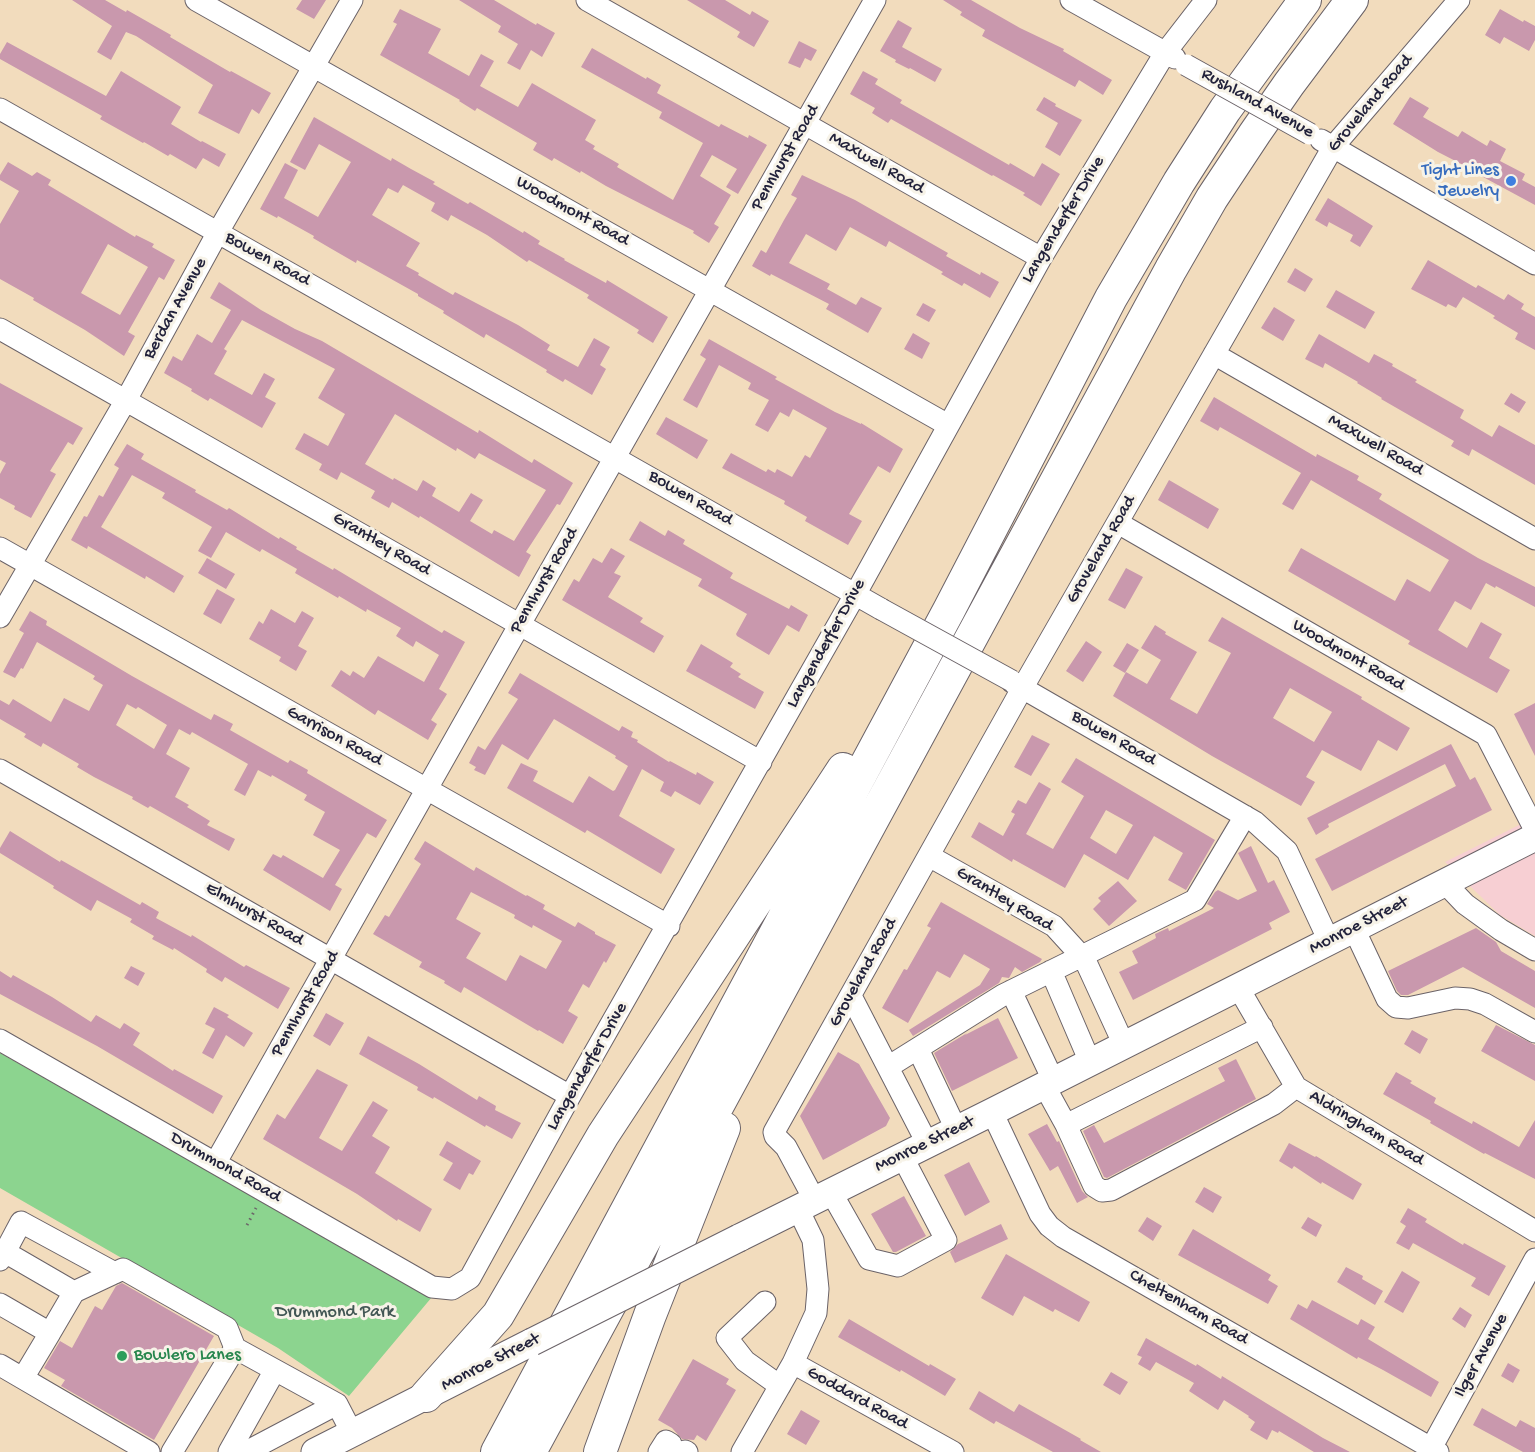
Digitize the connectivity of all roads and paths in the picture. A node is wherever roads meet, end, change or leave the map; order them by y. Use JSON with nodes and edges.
{"nodes":[{"id":1,"x":196,"y":0,"type":"edge"},
{"id":2,"x":352,"y":0,"type":"edge"},
{"id":3,"x":586,"y":0,"type":"edge"},
{"id":4,"x":875,"y":0,"type":"edge"},
{"id":5,"x":1071,"y":0,"type":"edge"},
{"id":6,"x":1206,"y":0,"type":"edge"},
{"id":7,"x":1305,"y":0,"type":"edge"},
{"id":8,"x":1352,"y":0,"type":"edge"},
{"id":9,"x":1459,"y":0,"type":"edge"},
{"id":10,"x":1165,"y":53,"type":"junction"},
{"id":11,"x":314,"y":66,"type":"junction"},
{"id":12,"x":0,"y":109,"type":"edge"},
{"id":13,"x":805,"y":124,"type":"junction"},
{"id":14,"x":1333,"y":147,"type":"junction"},
{"id":15,"x":218,"y":232,"type":"junction"},
{"id":16,"x":1041,"y":258,"type":"junction"},
{"id":17,"x":1535,"y":264,"type":"edge"},
{"id":18,"x":710,"y":290,"type":"junction"},
{"id":19,"x":0,"y":330,"type":"edge"},
{"id":20,"x":1083,"y":352,"type":"junction"},
{"id":21,"x":1214,"y":354,"type":"junction"},
{"id":22,"x":126,"y":400,"type":"junction"},
{"id":23,"x":948,"y":425,"type":"junction"},
{"id":24,"x":616,"y":457,"type":"junction"},
{"id":25,"x":1118,"y":523,"type":"junction"},
{"id":26,"x":1535,"y":539,"type":"edge"},
{"id":27,"x":0,"y":548,"type":"edge"},
{"id":28,"x":30,"y":565,"type":"junction"},
{"id":29,"x":856,"y":593,"type":"junction"},
{"id":30,"x":0,"y":617,"type":"edge"},
{"id":31,"x":519,"y":624,"type":"junction"},
{"id":32,"x":1017,"y":684,"type":"junction"},
{"id":33,"x":761,"y":762,"type":"junction"},
{"id":34,"x":0,"y":770,"type":"edge"},
{"id":35,"x":428,"y":790,"type":"junction"},
{"id":36,"x":878,"y":808,"type":"junction"},
{"id":37,"x":1245,"y":816,"type":"junction"},
{"id":38,"x":1535,"y":830,"type":"edge"},
{"id":39,"x":1535,"y":837,"type":"edge"},
{"id":40,"x":929,"y":855,"type":"junction"},
{"id":41,"x":1445,"y":883,"type":"junction"},
{"id":42,"x":669,"y":926,"type":"junction"},
{"id":43,"x":1354,"y":929,"type":"junction"},
{"id":44,"x":1329,"y":941,"type":"junction"},
{"id":45,"x":1535,"y":950,"type":"edge"},
{"id":46,"x":1081,"y":956,"type":"junction"},
{"id":47,"x":332,"y":959,"type":"junction"},
{"id":48,"x":1051,"y":971,"type":"junction"},
{"id":49,"x":1238,"y":987,"type":"junction"},
{"id":50,"x":1011,"y":991,"type":"junction"},
{"id":51,"x":851,"y":996,"type":"junction"},
{"id":52,"x":1262,"y":1027,"type":"junction"},
{"id":53,"x":1535,"y":1032,"type":"edge"},
{"id":54,"x":0,"y":1040,"type":"edge"},
{"id":55,"x":1124,"y":1045,"type":"junction"},
{"id":56,"x":918,"y":1049,"type":"junction"},
{"id":57,"x":1090,"y":1062,"type":"junction"},
{"id":58,"x":888,"y":1067,"type":"junction"},
{"id":59,"x":1048,"y":1083,"type":"junction"},
{"id":60,"x":1296,"y":1087,"type":"junction"},
{"id":61,"x":570,"y":1096,"type":"junction"},
{"id":62,"x":992,"y":1112,"type":"junction"},
{"id":63,"x":1066,"y":1125,"type":"junction"},
{"id":64,"x":956,"y":1130,"type":"junction"},
{"id":65,"x":927,"y":1143,"type":"junction"},
{"id":66,"x":902,"y":1156,"type":"junction"},
{"id":67,"x":216,"y":1162,"type":"junction"},
{"id":68,"x":815,"y":1201,"type":"junction"},
{"id":69,"x":1535,"y":1232,"type":"edge"},
{"id":70,"x":2,"y":1256,"type":"edge"},
{"id":71,"x":1535,"y":1259,"type":"edge"},
{"id":72,"x":115,"y":1273,"type":"junction"},
{"id":73,"x":452,"y":1289,"type":"joint"},
{"id":74,"x":74,"y":1292,"type":"junction"},
{"id":75,"x":765,"y":1302,"type":"dead end"},
{"id":76,"x":0,"y":1304,"type":"edge"},
{"id":77,"x":50,"y":1333,"type":"junction"},
{"id":78,"x":235,"y":1348,"type":"junction"},
{"id":79,"x":793,"y":1363,"type":"junction"},
{"id":80,"x":0,"y":1365,"type":"edge"},
{"id":81,"x":275,"y":1370,"type":"junction"},
{"id":82,"x":23,"y":1378,"type":"junction"},
{"id":83,"x":780,"y":1386,"type":"junction"},
{"id":84,"x":426,"y":1396,"type":"junction"},
{"id":85,"x":338,"y":1404,"type":"junction"},
{"id":86,"x":352,"y":1433,"type":"junction"},
{"id":87,"x":1433,"y":1451,"type":"edge"},
{"id":88,"x":149,"y":1452,"type":"edge"},
{"id":89,"x":172,"y":1452,"type":"edge"},
{"id":90,"x":229,"y":1452,"type":"edge"},
{"id":91,"x":246,"y":1452,"type":"edge"},
{"id":92,"x":315,"y":1452,"type":"edge"},
{"id":93,"x":497,"y":1452,"type":"edge"},
{"id":94,"x":530,"y":1452,"type":"edge"},
{"id":95,"x":600,"y":1452,"type":"edge"},
{"id":96,"x":742,"y":1452,"type":"edge"},
{"id":97,"x":953,"y":1452,"type":"edge"}],
"edges":[{"from":1,"to":11,"type":"street","name":"Woodmont Road"},
{"from":2,"to":11,"type":"street","name":"Berdan Avenue"},
{"from":3,"to":13,"type":"street","name":"Maxwell Road"},
{"from":4,"to":13,"type":"street","name":"Pennhurst Road"},
{"from":5,"to":10,"type":"street","name":"Rushland Avenue"},
{"from":6,"to":10,"type":"street","name":"Langenderfer Drive"},
{"from":7,"to":20,"type":"highway"},
{"from":8,"to":36,"type":"highway"},
{"from":9,"to":14,"type":"street","name":"Groveland Road"},
{"from":10,"to":14,"type":"street","name":"Rushland Avenue","bridge":true},
{"from":10,"to":16,"type":"street","name":"Langenderfer Drive"},
{"from":11,"to":15,"type":"street","name":"Berdan Avenue"},
{"from":11,"to":18,"type":"street","name":"Woodmont Road"},
{"from":12,"to":15,"type":"street","name":"Bowen Road"},
{"from":13,"to":16,"type":"street","name":"Maxwell Road"},
{"from":13,"to":18,"type":"street","name":"Pennhurst Road"},
{"from":14,"to":17,"type":"street","name":"Rushland Avenue"},
{"from":14,"to":21,"type":"street","name":"Groveland Road"},
{"from":15,"to":22,"type":"street","name":"Berdan Avenue"},
{"from":15,"to":24,"type":"street","name":"Bowen Road"},
{"from":16,"to":23,"type":"street","name":"Langenderfer Drive"},
{"from":18,"to":23,"type":"street","name":"Woodmont Road"},
{"from":18,"to":24,"type":"street","name":"Pennhurst Road"},
{"from":19,"to":22,"type":"street","name":"Grantley Road"},
{"from":20,"to":84,"type":"highway"},
{"from":20,"to":93,"type":"highway"},
{"from":21,"to":25,"type":"street","name":"Groveland Road"},
{"from":21,"to":26,"type":"street","name":"Maxwell Road"},
{"from":22,"to":28,"type":"street","name":"Berdan Avenue"},
{"from":22,"to":31,"type":"street","name":"Grantley Road"},
{"from":23,"to":29,"type":"street","name":"Langenderfer Drive"},
{"from":24,"to":29,"type":"street","name":"Bowen Road"},
{"from":24,"to":31,"type":"street","name":"Pennhurst Road"},
{"from":25,"to":32,"type":"street","name":"Groveland Road"},
{"from":25,"to":38,"type":"street","name":"Woodmont Road"},
{"from":27,"to":28,"type":"street","name":"Garrison Road"},
{"from":28,"to":30,"type":"street","name":"Berdan Avenue"},
{"from":28,"to":35,"type":"street","name":"Garrison Road"},
{"from":29,"to":32,"type":"street","name":"Bowen Road","bridge":true},
{"from":29,"to":33,"type":"street","name":"Langenderfer Drive"},
{"from":31,"to":33,"type":"street","name":"Grantley Road"},
{"from":31,"to":35,"type":"street","name":"Pennhurst Road"},
{"from":32,"to":37,"type":"street","name":"Bowen Road"},
{"from":32,"to":40,"type":"street","name":"Groveland Road"},
{"from":33,"to":42,"type":"street","name":"Langenderfer Drive"},
{"from":34,"to":47,"type":"street","name":"Elmhurst Road"},
{"from":35,"to":42,"type":"street","name":"Garrison Road"},
{"from":35,"to":47,"type":"street","name":"Pennhurst Road"},
{"from":36,"to":94,"type":"highway"},
{"from":36,"to":95,"type":"highway"},
{"from":37,"to":44,"type":"street","name":"Bowen Road"},
{"from":37,"to":46,"type":"street"},
{"from":39,"to":41,"type":"main road","name":"Monroe Street"},
{"from":40,"to":46,"type":"street","name":"Grantley Road"},
{"from":40,"to":51,"type":"street","name":"Groveland Road"},
{"from":41,"to":43,"type":"main road","name":"Monroe Street"},
{"from":41,"to":45,"type":"street"},
{"from":42,"to":61,"type":"street","name":"Langenderfer Drive"},
{"from":43,"to":44,"type":"main road","name":"Monroe Street"},
{"from":43,"to":53,"type":"street"},
{"from":44,"to":49,"type":"main road","name":"Monroe Street"},
{"from":46,"to":48,"type":"street"},
{"from":46,"to":55,"type":"street","name":"Grantley Road"},
{"from":47,"to":61,"type":"street","name":"Elmhurst Road"},
{"from":47,"to":67,"type":"street","name":"Pennhurst Road"},
{"from":48,"to":50,"type":"street"},
{"from":48,"to":57,"type":"street"},
{"from":49,"to":52,"type":"street","name":"Aldringham Road"},
{"from":49,"to":55,"type":"main road","name":"Monroe Street"},
{"from":50,"to":56,"type":"street"},
{"from":50,"to":59,"type":"street"},
{"from":51,"to":58,"type":"street"},
{"from":51,"to":68,"type":"street","name":"Groveland Road"},
{"from":52,"to":60,"type":"street","name":"Aldringham Road"},
{"from":52,"to":63,"type":"street"},
{"from":54,"to":67,"type":"street","name":"Drummond Road"},
{"from":55,"to":57,"type":"main road","name":"Monroe Street"},
{"from":56,"to":58,"type":"street"},
{"from":56,"to":64,"type":"street"},
{"from":57,"to":59,"type":"main road","name":"Monroe Street"},
{"from":58,"to":65,"type":"street"},
{"from":59,"to":62,"type":"main road","name":"Monroe Street"},
{"from":59,"to":63,"type":"street"},
{"from":60,"to":63,"type":"street"},
{"from":60,"to":69,"type":"street","name":"Aldringham Road"},
{"from":61,"to":73,"type":"street","name":"Langenderfer Drive"},
{"from":62,"to":64,"type":"main road","name":"Monroe Street"},
{"from":62,"to":87,"type":"street","name":"Cheltenham Road"},
{"from":64,"to":65,"type":"main road","name":"Monroe Street"},
{"from":65,"to":66,"type":"main road","name":"Monroe Street"},
{"from":66,"to":68,"type":"main road","name":"Monroe Street"},
{"from":66,"to":68,"type":"street"},
{"from":67,"to":73,"type":"street","name":"Drummond Road"},
{"from":68,"to":79,"type":"street"},
{"from":68,"to":84,"type":"main road","name":"Monroe Street","bridge":true},
{"from":70,"to":72,"type":"street"},
{"from":70,"to":74,"type":"street"},
{"from":71,"to":87,"type":"street","name":"Ilger Avenue"},
{"from":72,"to":74,"type":"street"},
{"from":72,"to":78,"type":"street"},
{"from":74,"to":77,"type":"street"},
{"from":75,"to":83,"type":"street"},
{"from":76,"to":77,"type":"street"},
{"from":77,"to":82,"type":"street"},
{"from":78,"to":81,"type":"street"},
{"from":78,"to":89,"type":"street"},
{"from":79,"to":83,"type":"street"},
{"from":79,"to":97,"type":"street","name":"Goddard Road"},
{"from":80,"to":82,"type":"street"},
{"from":81,"to":85,"type":"street"},
{"from":81,"to":90,"type":"street"},
{"from":82,"to":88,"type":"street"},
{"from":83,"to":96,"type":"street"},
{"from":84,"to":86,"type":"main road","name":"Monroe Street"},
{"from":85,"to":86,"type":"street"},
{"from":85,"to":91,"type":"street"},
{"from":86,"to":92,"type":"main road","name":"Monroe Street"}]}
